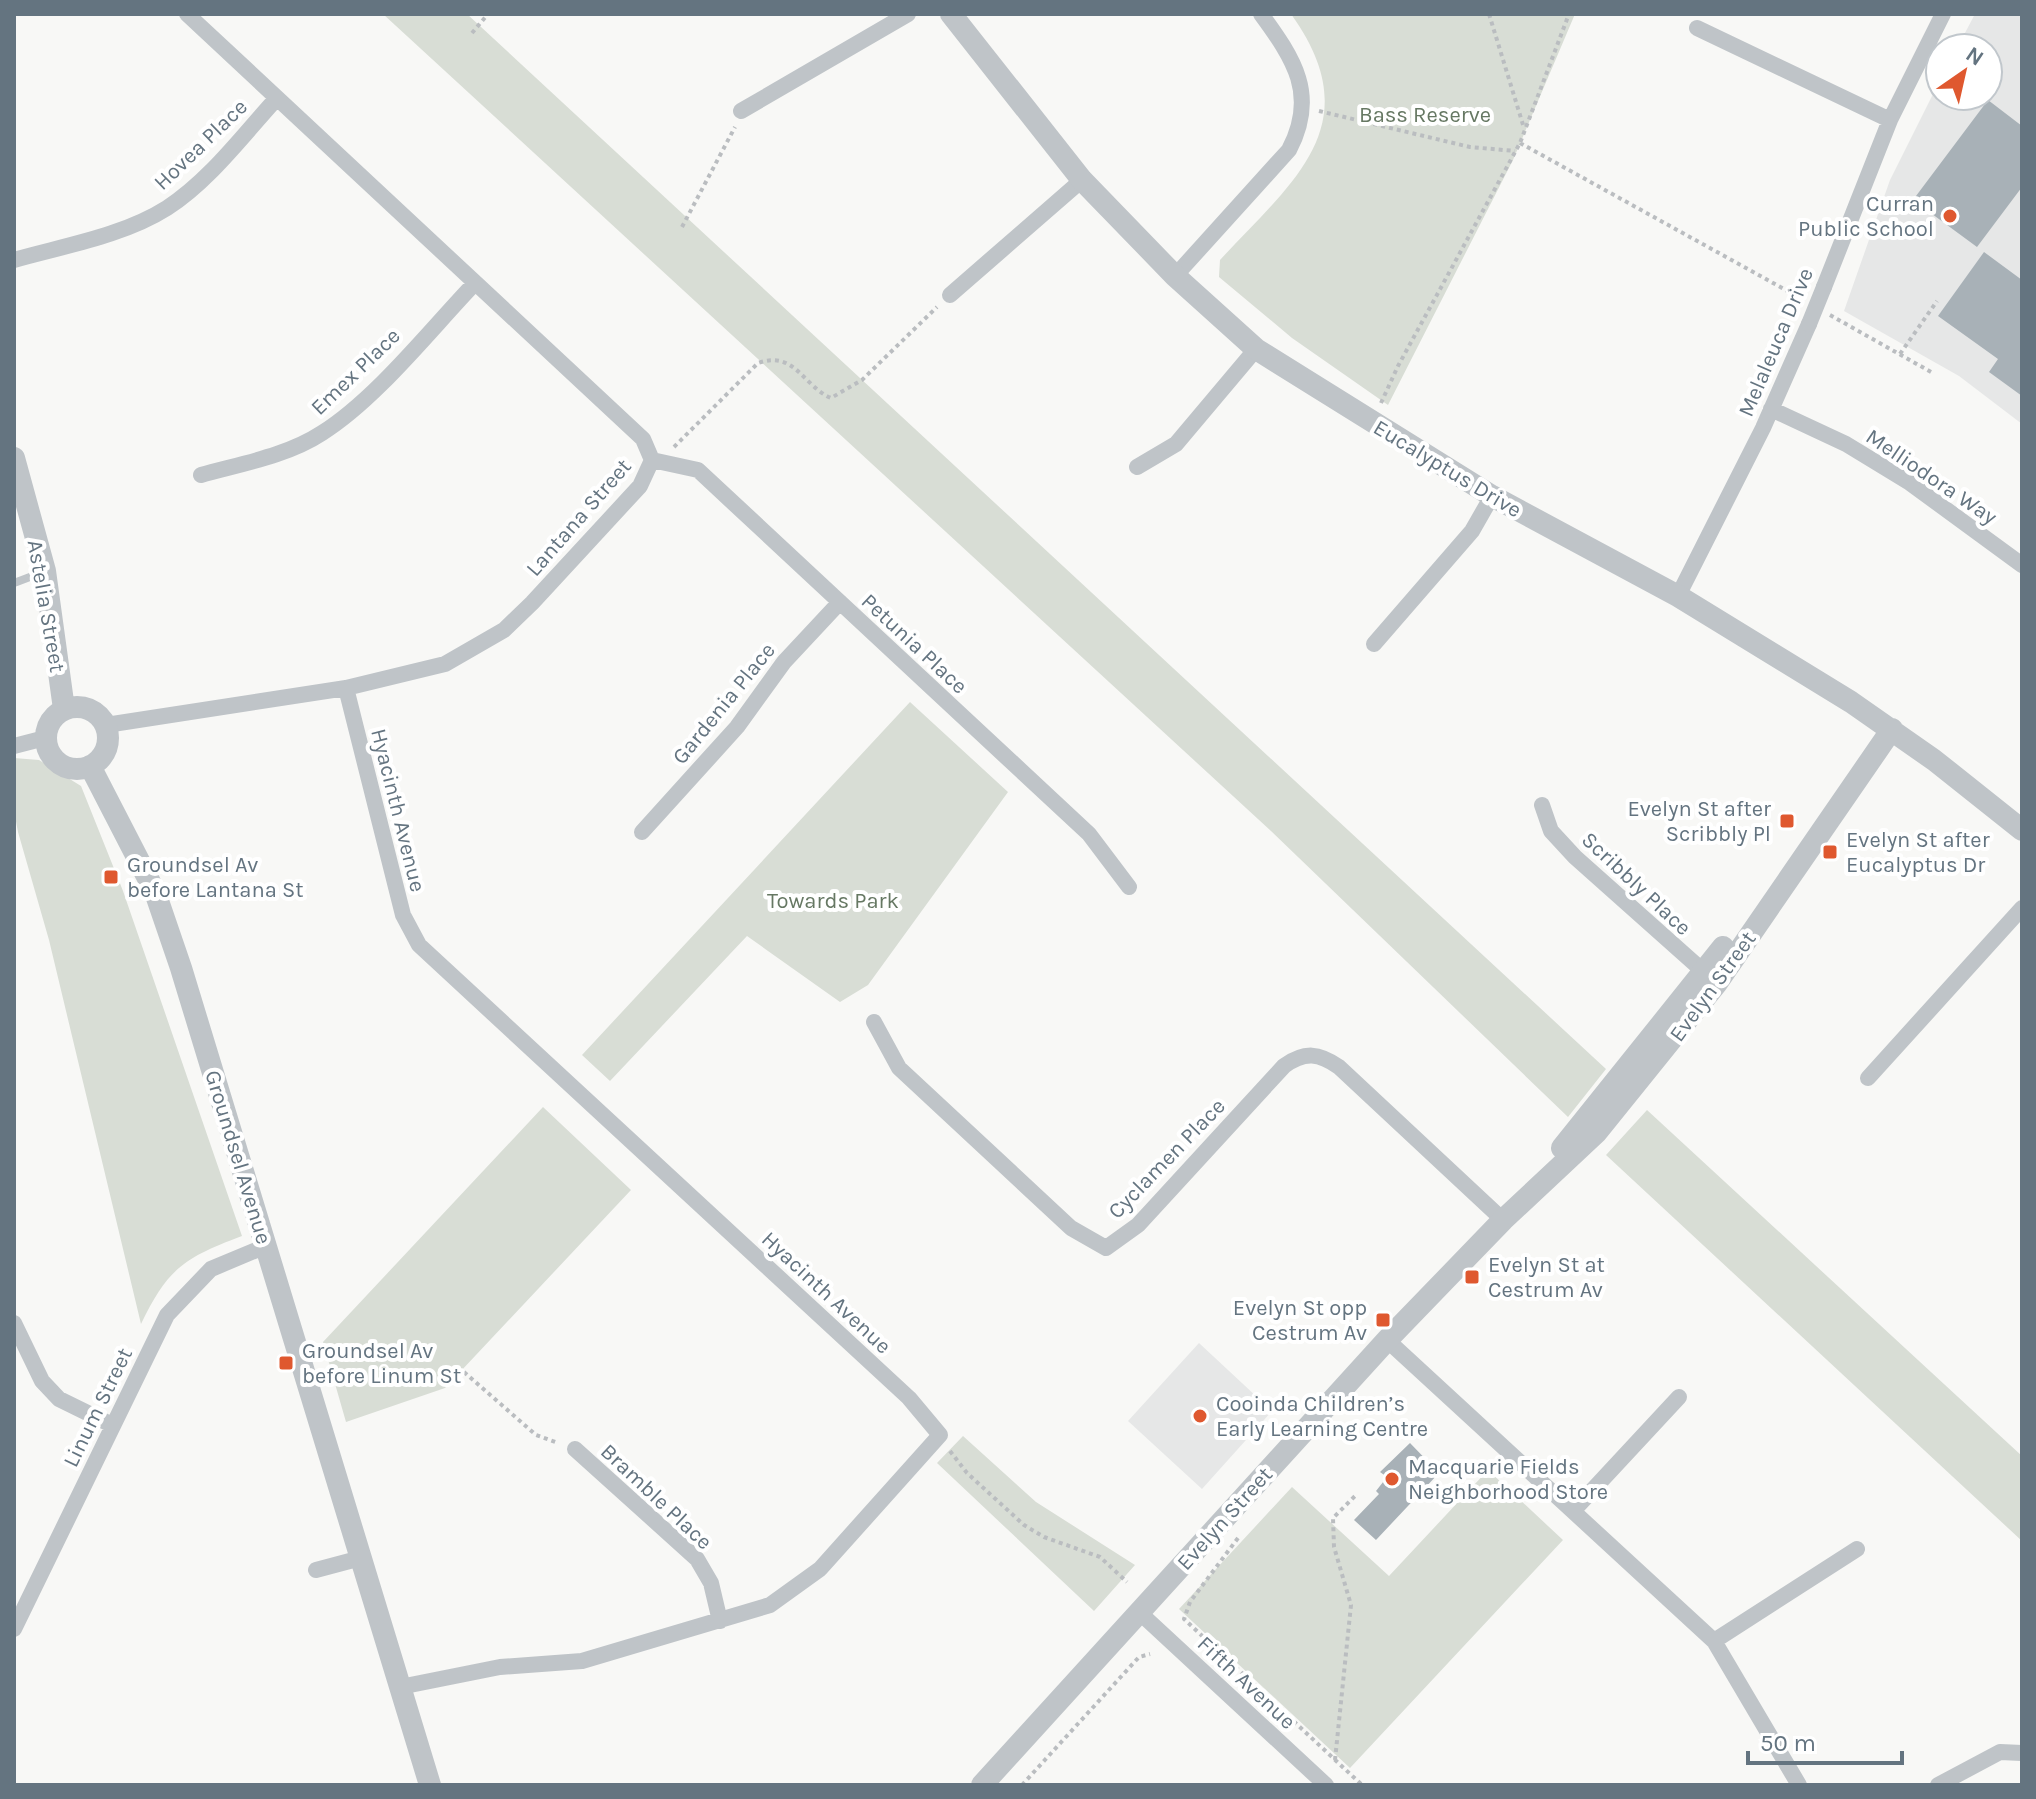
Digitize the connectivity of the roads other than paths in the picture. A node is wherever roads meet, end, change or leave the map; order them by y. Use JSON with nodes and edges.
{"nodes":[{"id":1,"x":187,"y":14,"type":"edge"},
{"id":2,"x":908,"y":14,"type":"edge"},
{"id":3,"x":951,"y":14,"type":"edge"},
{"id":4,"x":1261,"y":14,"type":"edge"},
{"id":5,"x":1943,"y":14,"type":"edge"},
{"id":6,"x":1697,"y":28,"type":"dead end"},
{"id":7,"x":277,"y":98,"type":"junction"},
{"id":8,"x":741,"y":111,"type":"road end"},
{"id":9,"x":1890,"y":120,"type":"junction"},
{"id":10,"x":1082,"y":180,"type":"junction"},
{"id":11,"x":14,"y":260,"type":"edge"},
{"id":12,"x":1175,"y":276,"type":"junction"},
{"id":13,"x":475,"y":283,"type":"junction"},
{"id":14,"x":950,"y":295,"type":"road end"},
{"id":15,"x":1256,"y":349,"type":"junction"},
{"id":16,"x":1771,"y":409,"type":"junction"},
{"id":17,"x":14,"y":458,"type":"edge"},
{"id":18,"x":658,"y":461,"type":"junction"},
{"id":19,"x":1137,"y":467,"type":"dead end"},
{"id":20,"x":201,"y":475,"type":"dead end"},
{"id":21,"x":1492,"y":496,"type":"junction"},
{"id":22,"x":2022,"y":565,"type":"edge"},
{"id":23,"x":45,"y":571,"type":"junction"},
{"id":24,"x":14,"y":583,"type":"edge"},
{"id":25,"x":1678,"y":596,"type":"junction"},
{"id":26,"x":840,"y":602,"type":"junction"},
{"id":27,"x":1374,"y":644,"type":"dead end"},
{"id":28,"x":346,"y":688,"type":"junction"},
{"id":29,"x":64,"y":709,"type":"junction"},
{"id":30,"x":1885,"y":724,"type":"junction"},
{"id":31,"x":106,"y":725,"type":"junction"},
{"id":32,"x":45,"y":738,"type":"junction"},
{"id":33,"x":14,"y":746,"type":"edge"},
{"id":34,"x":90,"y":766,"type":"junction"},
{"id":35,"x":1542,"y":805,"type":"dead end"},
{"id":36,"x":2022,"y":830,"type":"edge"},
{"id":37,"x":642,"y":832,"type":"dead end"},
{"id":38,"x":1129,"y":887,"type":"dead end"},
{"id":39,"x":2022,"y":908,"type":"edge"},
{"id":40,"x":1711,"y":978,"type":"junction"},
{"id":41,"x":874,"y":1022,"type":"dead end"},
{"id":42,"x":1868,"y":1078,"type":"dead end"},
{"id":43,"x":1503,"y":1220,"type":"junction"},
{"id":44,"x":266,"y":1246,"type":"junction"},
{"id":45,"x":14,"y":1329,"type":"edge"},
{"id":46,"x":1387,"y":1340,"type":"junction"},
{"id":47,"x":1679,"y":1397,"type":"dead end"},
{"id":48,"x":112,"y":1425,"type":"junction"},
{"id":49,"x":575,"y":1449,"type":"road end"},
{"id":50,"x":1574,"y":1510,"type":"junction"},
{"id":51,"x":1857,"y":1549,"type":"dead end"},
{"id":52,"x":361,"y":1558,"type":"junction"},
{"id":53,"x":316,"y":1570,"type":"dead end"},
{"id":54,"x":1139,"y":1612,"type":"junction"},
{"id":55,"x":720,"y":1621,"type":"junction"},
{"id":56,"x":14,"y":1629,"type":"edge"},
{"id":57,"x":1714,"y":1641,"type":"junction"},
{"id":58,"x":400,"y":1687,"type":"junction"},
{"id":59,"x":2022,"y":1753,"type":"edge"},
{"id":60,"x":430,"y":1785,"type":"edge"},
{"id":61,"x":982,"y":1785,"type":"edge"},
{"id":62,"x":1326,"y":1785,"type":"edge"},
{"id":63,"x":1799,"y":1785,"type":"edge"},
{"id":64,"x":1938,"y":1785,"type":"edge"}],
"edges":[{"from":1,"to":7,"type":"street","name":"Lantana Street"},
{"from":2,"to":8,"type":"street"},
{"from":3,"to":10,"type":"street","name":"Eucalyptus Drive"},
{"from":4,"to":12,"type":"street"},
{"from":5,"to":9,"type":"street","name":"Melaleuca Drive"},
{"from":6,"to":9,"type":"street"},
{"from":7,"to":11,"type":"street","name":"Hovea Place"},
{"from":7,"to":13,"type":"street","name":"Lantana Street"},
{"from":9,"to":16,"type":"street","name":"Melaleuca Drive","bridge":true},
{"from":10,"to":12,"type":"street","name":"Eucalyptus Drive"},
{"from":10,"to":14,"type":"street"},
{"from":12,"to":15,"type":"street","name":"Eucalyptus Drive"},
{"from":13,"to":18,"type":"street","name":"Lantana Street"},
{"from":13,"to":20,"type":"street","name":"Emex Place"},
{"from":15,"to":19,"type":"street"},
{"from":15,"to":21,"type":"street","name":"Eucalyptus Drive"},
{"from":16,"to":22,"type":"street","name":"Melliodora Way"},
{"from":16,"to":25,"type":"street","name":"Melaleuca Drive"},
{"from":17,"to":23,"type":"street","name":"Astelia Street"},
{"from":18,"to":26,"type":"street","name":"Petunia Place"},
{"from":18,"to":28,"type":"street","name":"Lantana Street"},
{"from":21,"to":25,"type":"street","name":"Eucalyptus Drive"},
{"from":21,"to":27,"type":"street"},
{"from":23,"to":24,"type":"lane"},
{"from":23,"to":29,"type":"street","name":"Astelia Street"},
{"from":25,"to":30,"type":"street","name":"Eucalyptus Drive"},
{"from":26,"to":37,"type":"street","name":"Gardenia Place"},
{"from":26,"to":38,"type":"street","name":"Petunia Place"},
{"from":28,"to":31,"type":"street","name":"Lantana Street"},
{"from":28,"to":55,"type":"street","name":"Hyacinth Avenue"},
{"from":29,"to":31,"type":"street"},
{"from":29,"to":32,"type":"street"},
{"from":30,"to":36,"type":"street","name":"Eucalyptus Drive"},
{"from":30,"to":40,"type":"street","name":"Evelyn Street"},
{"from":31,"to":34,"type":"street"},
{"from":32,"to":33,"type":"street"},
{"from":32,"to":34,"type":"street"},
{"from":34,"to":44,"type":"street","name":"Groundsel Avenue"},
{"from":35,"to":40,"type":"street","name":"Scribbly Place"},
{"from":39,"to":42,"type":"street"},
{"from":40,"to":43,"type":"street","name":"Evelyn Street"},
{"from":41,"to":43,"type":"street","name":"Cyclamen Place"},
{"from":43,"to":46,"type":"street","name":"Evelyn Street"},
{"from":44,"to":48,"type":"street","name":"Linum Street"},
{"from":44,"to":52,"type":"street","name":"Groundsel Avenue"},
{"from":45,"to":48,"type":"street"},
{"from":46,"to":50,"type":"street"},
{"from":46,"to":54,"type":"street","name":"Evelyn Street"},
{"from":47,"to":50,"type":"street"},
{"from":48,"to":56,"type":"street","name":"Linum Street"},
{"from":49,"to":55,"type":"street","name":"Bramble Place"},
{"from":50,"to":57,"type":"street"},
{"from":51,"to":57,"type":"street"},
{"from":52,"to":53,"type":"street"},
{"from":52,"to":58,"type":"street","name":"Groundsel Avenue"},
{"from":54,"to":61,"type":"street","name":"Evelyn Street"},
{"from":54,"to":62,"type":"street","name":"Fifth Avenue"},
{"from":55,"to":58,"type":"street"},
{"from":57,"to":63,"type":"street"},
{"from":58,"to":60,"type":"street","name":"Groundsel Avenue"},
{"from":59,"to":64,"type":"street"}]}
